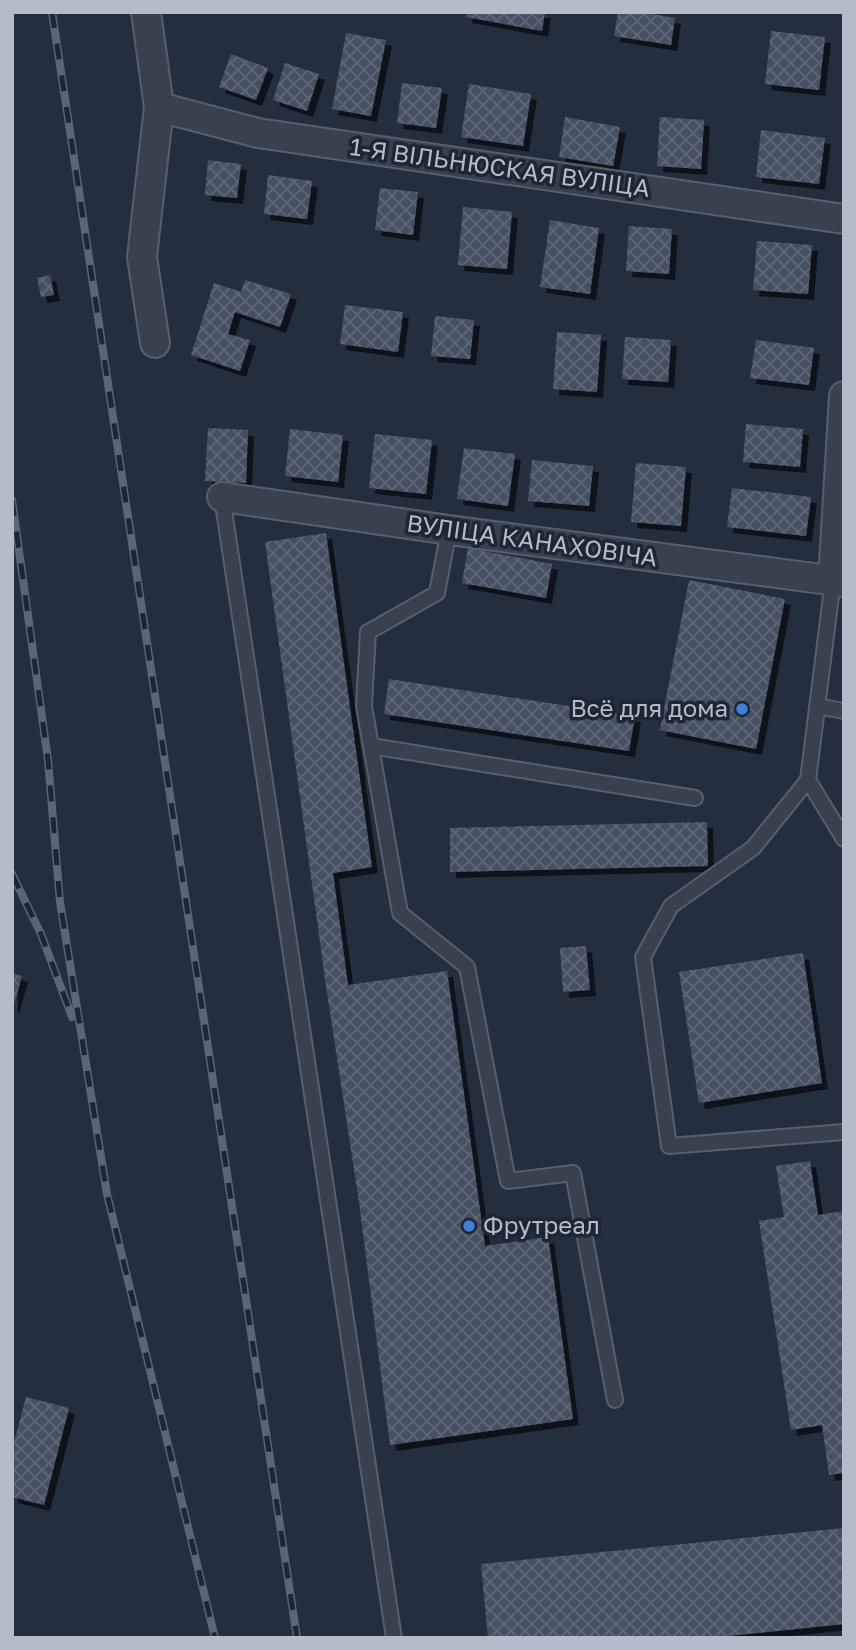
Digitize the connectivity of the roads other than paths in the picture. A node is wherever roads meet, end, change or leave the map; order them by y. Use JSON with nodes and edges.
{"nodes":[{"id":1,"x":146,"y":12,"type":"edge"},
{"id":2,"x":159,"y":107,"type":"junction"},
{"id":3,"x":844,"y":219,"type":"edge"},
{"id":4,"x":155,"y":343,"type":"dead end"},
{"id":5,"x":844,"y":396,"type":"edge"},
{"id":6,"x":222,"y":498,"type":"joint"},
{"id":7,"x":449,"y":530,"type":"junction"},
{"id":8,"x":838,"y":581,"type":"edge"},
{"id":9,"x":817,"y":706,"type":"junction"},
{"id":10,"x":844,"y":711,"type":"edge"},
{"id":11,"x":370,"y":746,"type":"junction"},
{"id":12,"x":808,"y":780,"type":"junction"},
{"id":13,"x":695,"y":798,"type":"dead end"},
{"id":14,"x":844,"y":839,"type":"edge"},
{"id":15,"x":844,"y":1132,"type":"edge"},
{"id":16,"x":615,"y":1400,"type":"dead end"},
{"id":17,"x":394,"y":1638,"type":"edge"}],
"edges":[{"from":1,"to":2,"type":"street"},
{"from":2,"to":3,"type":"street","name":"1-Я ВІЛЬНЮСКАЯ ВУЛІЦА"},
{"from":2,"to":4,"type":"street"},
{"from":5,"to":8,"type":"street"},
{"from":6,"to":7,"type":"street","name":"ВУЛІЦА КАНАХОВІЧА"},
{"from":6,"to":17,"type":"lane"},
{"from":7,"to":8,"type":"street","name":"ВУЛІЦА КАНАХОВІЧА"},
{"from":7,"to":11,"type":"lane"},
{"from":8,"to":9,"type":"lane"},
{"from":9,"to":10,"type":"lane"},
{"from":9,"to":12,"type":"lane"},
{"from":11,"to":13,"type":"lane"},
{"from":11,"to":16,"type":"lane"},
{"from":12,"to":14,"type":"lane"},
{"from":12,"to":15,"type":"lane"}]}
